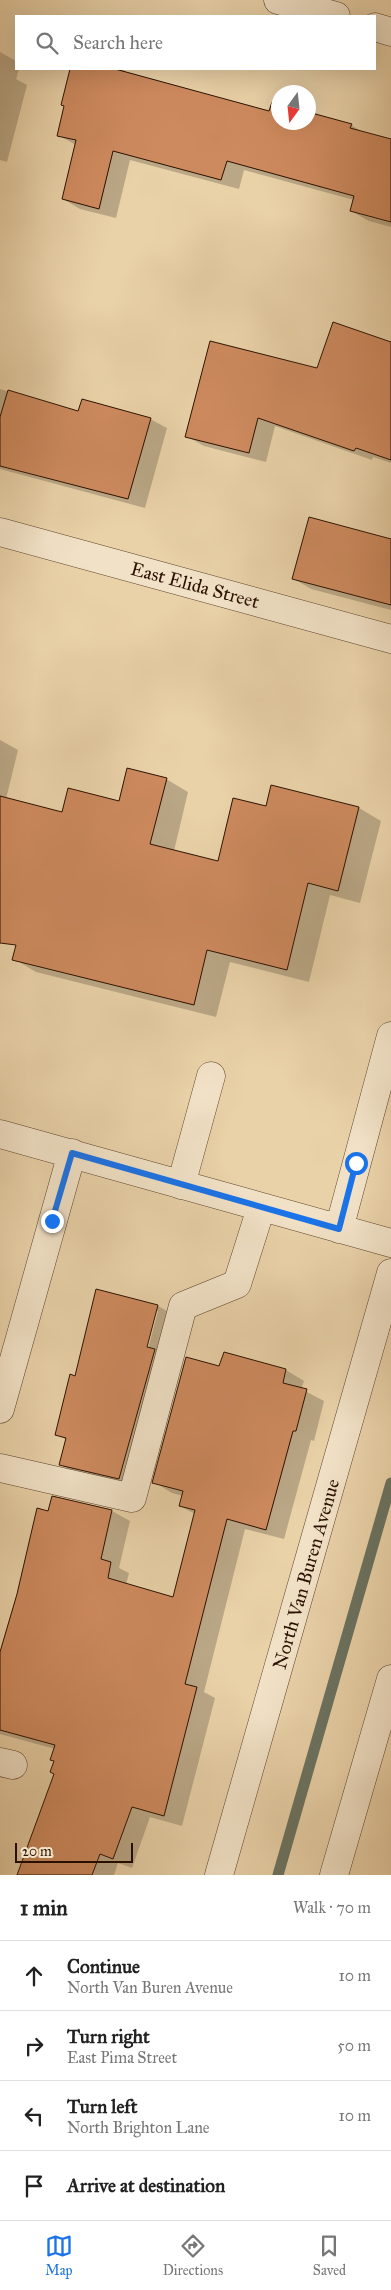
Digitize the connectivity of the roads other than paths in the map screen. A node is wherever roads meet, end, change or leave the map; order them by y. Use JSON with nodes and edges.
{"nodes":[{"id":1,"x":278,"y":0,"type":"edge"},
{"id":2,"x":332,"y":15,"type":"edge"},
{"id":3,"x":376,"y":27,"type":"edge"},
{"id":4,"x":391,"y":32,"type":"edge"},
{"id":5,"x":0,"y":532,"type":"edge"},
{"id":6,"x":391,"y":639,"type":"edge"},
{"id":7,"x":391,"y":1036,"type":"edge"},
{"id":8,"x":211,"y":1076,"type":"dead end"},
{"id":9,"x":0,"y":1134,"type":"edge"},
{"id":10,"x":72,"y":1153,"type":"junction"},
{"id":11,"x":181,"y":1184,"type":"junction"},
{"id":12,"x":261,"y":1208,"type":"junction"},
{"id":13,"x":339,"y":1229,"type":"junction"},
{"id":14,"x":391,"y":1243,"type":"edge"},
{"id":15,"x":391,"y":1273,"type":"edge"},
{"id":16,"x":0,"y":1409,"type":"edge"},
{"id":17,"x":0,"y":1468,"type":"edge"},
{"id":18,"x":391,"y":1679,"type":"edge"},
{"id":19,"x":219,"y":1875,"type":"edge"},
{"id":20,"x":334,"y":1875,"type":"edge"}],
"edges":[{"from":1,"to":2,"type":"street"},
{"from":3,"to":4,"type":"street"},
{"from":5,"to":6,"type":"street","name":"East Elida Street"},
{"from":7,"to":13,"type":"street"},
{"from":8,"to":11,"type":"street"},
{"from":9,"to":10,"type":"street"},
{"from":10,"to":11,"type":"street"},
{"from":10,"to":16,"type":"street"},
{"from":11,"to":12,"type":"street"},
{"from":12,"to":13,"type":"street"},
{"from":12,"to":17,"type":"street"},
{"from":13,"to":14,"type":"street"},
{"from":15,"to":19,"type":"street","name":"North Van Buren Avenue"},
{"from":18,"to":20,"type":"street"}]}
